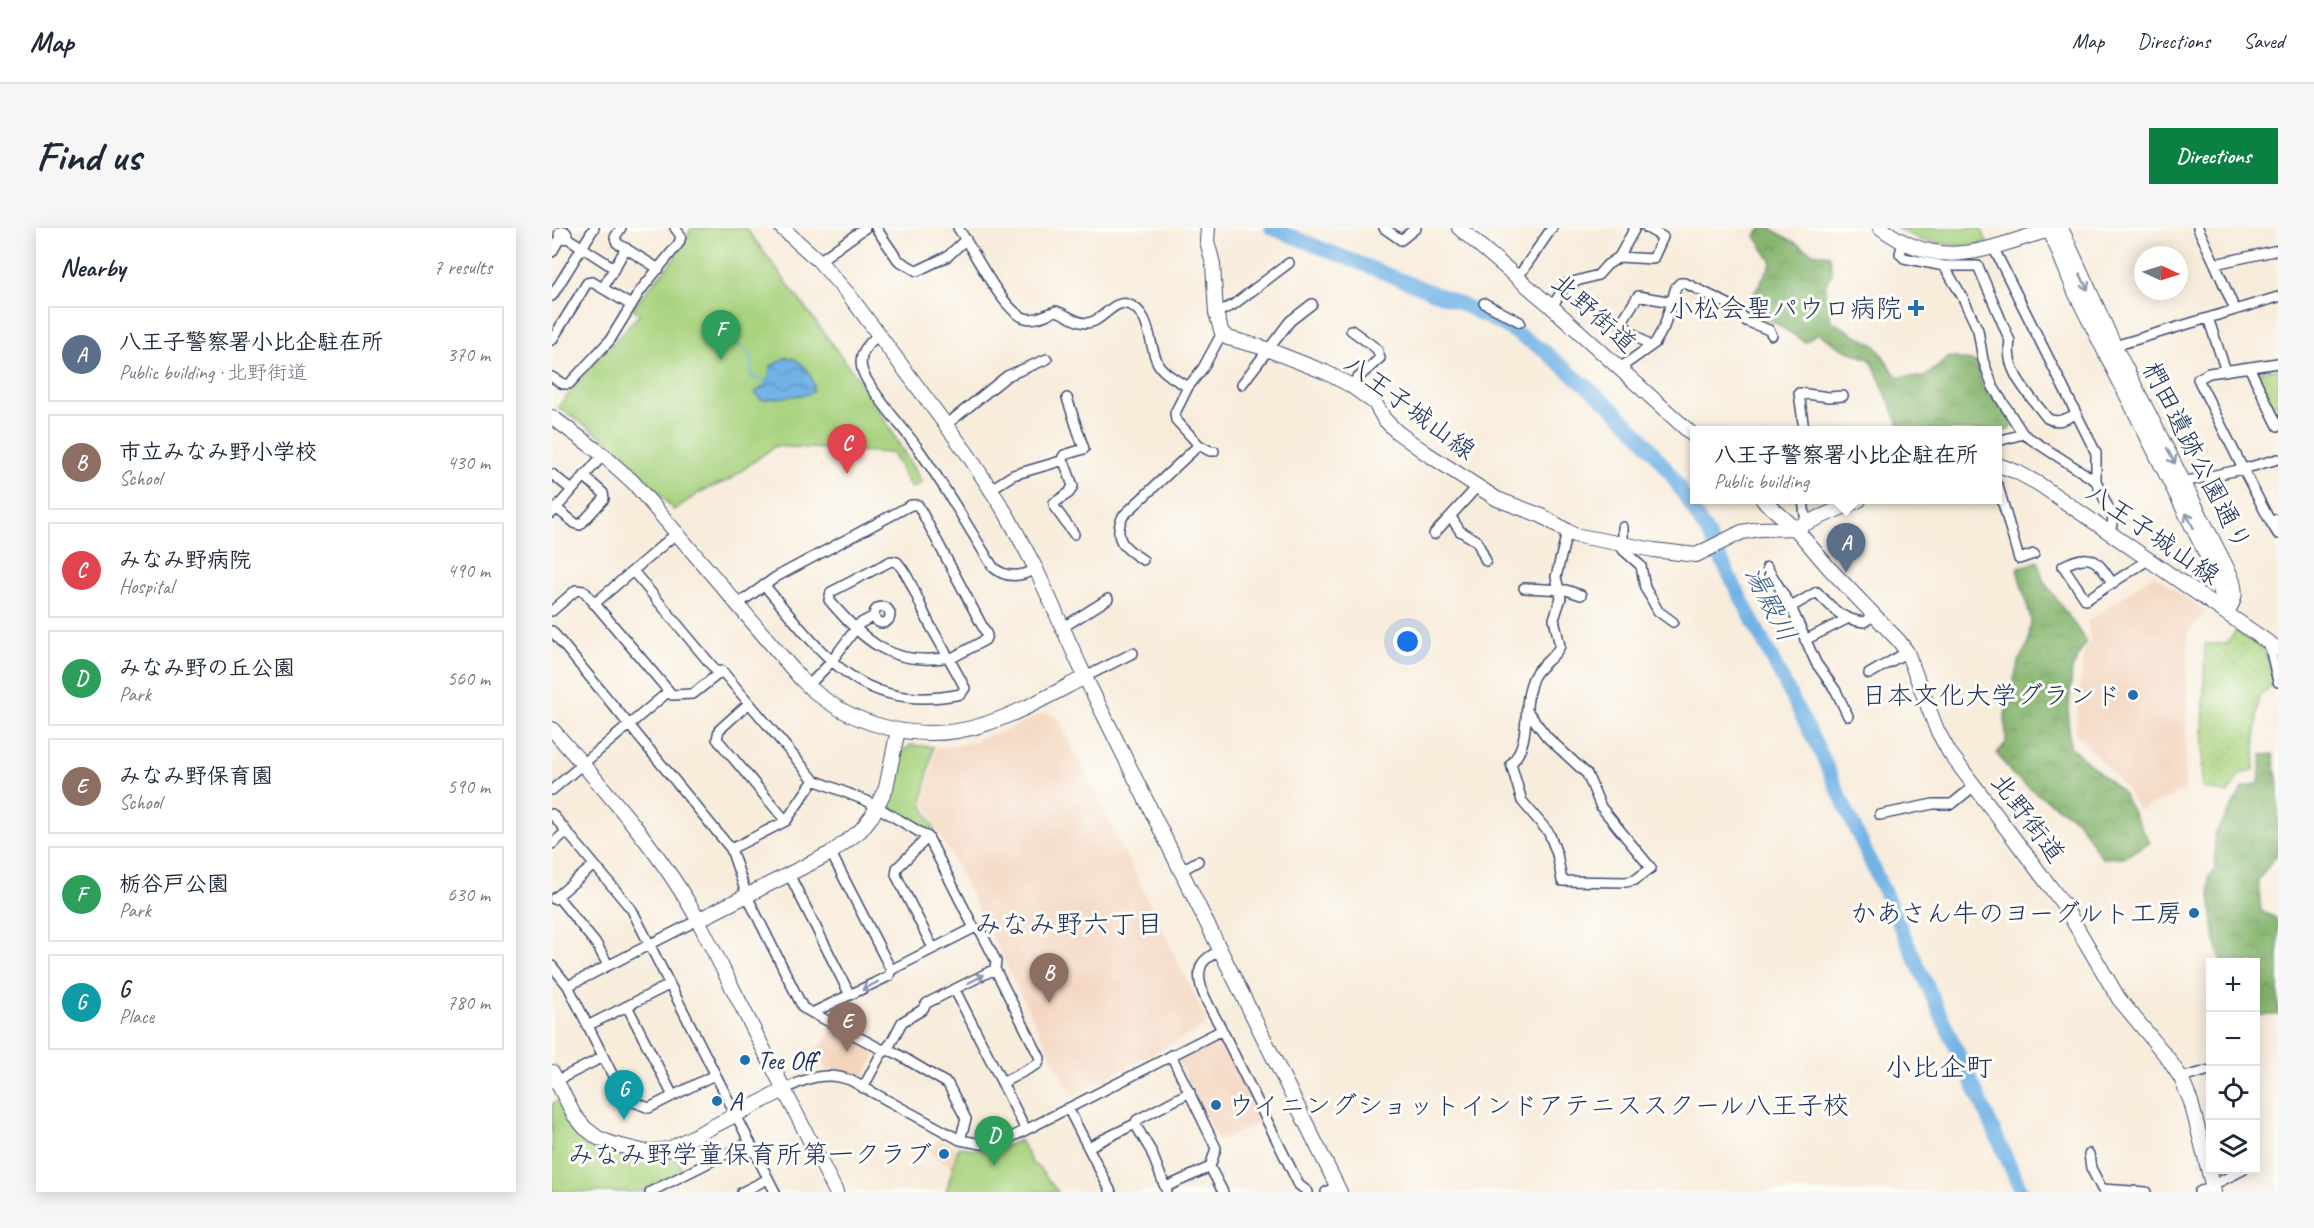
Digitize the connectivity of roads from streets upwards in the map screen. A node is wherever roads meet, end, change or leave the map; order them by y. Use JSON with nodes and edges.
{"nodes":[{"id":1,"x":594,"y":228,"type":"edge"},
{"id":2,"x":621,"y":228,"type":"edge"},
{"id":3,"x":675,"y":228,"type":"edge"},
{"id":4,"x":782,"y":228,"type":"edge"},
{"id":5,"x":865,"y":228,"type":"edge"},
{"id":6,"x":876,"y":228,"type":"edge"},
{"id":7,"x":958,"y":228,"type":"edge"},
{"id":8,"x":1208,"y":228,"type":"edge"},
{"id":9,"x":1384,"y":228,"type":"edge"},
{"id":10,"x":1416,"y":228,"type":"edge"},
{"id":11,"x":1459,"y":228,"type":"edge"},
{"id":12,"x":1552,"y":228,"type":"edge"},
{"id":13,"x":1635,"y":228,"type":"edge"},
{"id":14,"x":1647,"y":228,"type":"edge"},
{"id":15,"x":1881,"y":228,"type":"edge"},
{"id":16,"x":2054,"y":228,"type":"edge"},
{"id":17,"x":2198,"y":228,"type":"edge"},
{"id":18,"x":561,"y":232,"type":"edge"},
{"id":19,"x":966,"y":239,"type":"junction"},
{"id":20,"x":1903,"y":241,"type":"junction"},
{"id":21,"x":582,"y":247,"type":"junction"},
{"id":22,"x":626,"y":248,"type":"junction"},
{"id":23,"x":1994,"y":249,"type":"junction"},
{"id":24,"x":2278,"y":250,"type":"edge"},
{"id":25,"x":552,"y":252,"type":"edge"},
{"id":26,"x":1619,"y":257,"type":"junction"},
{"id":27,"x":819,"y":261,"type":"junction"},
{"id":28,"x":1289,"y":263,"type":"dead end"},
{"id":29,"x":2215,"y":264,"type":"junction"},
{"id":30,"x":1944,"y":266,"type":"junction"},
{"id":31,"x":615,"y":268,"type":"junction"},
{"id":32,"x":659,"y":269,"type":"junction"},
{"id":33,"x":1518,"y":278,"type":"junction"},
{"id":34,"x":603,"y":288,"type":"junction"},
{"id":35,"x":552,"y":296,"type":"edge"},
{"id":36,"x":2278,"y":297,"type":"edge"},
{"id":37,"x":1672,"y":302,"type":"junction"},
{"id":38,"x":1484,"y":303,"type":"dead end"},
{"id":39,"x":1312,"y":304,"type":"dead end"},
{"id":40,"x":631,"y":305,"type":"junction"},
{"id":41,"x":1552,"y":307,"type":"junction"},
{"id":42,"x":2235,"y":310,"type":"junction"},
{"id":43,"x":1216,"y":313,"type":"junction"},
{"id":44,"x":2208,"y":318,"type":"junction"},
{"id":45,"x":1520,"y":322,"type":"dead end"},
{"id":46,"x":1351,"y":330,"type":"dead end"},
{"id":47,"x":1222,"y":333,"type":"junction"},
{"id":48,"x":879,"y":334,"type":"junction"},
{"id":49,"x":1772,"y":335,"type":"dead end"},
{"id":50,"x":552,"y":340,"type":"edge"},
{"id":51,"x":1650,"y":347,"type":"junction"},
{"id":52,"x":2109,"y":347,"type":"junction"},
{"id":53,"x":1269,"y":350,"type":"junction"},
{"id":54,"x":1047,"y":358,"type":"dead end"},
{"id":55,"x":2278,"y":363,"type":"edge"},
{"id":56,"x":1620,"y":368,"type":"junction"},
{"id":57,"x":2250,"y":369,"type":"junction"},
{"id":58,"x":2226,"y":371,"type":"junction"},
{"id":59,"x":552,"y":376,"type":"edge"},
{"id":60,"x":1242,"y":384,"type":"dead end"},
{"id":61,"x":1350,"y":385,"type":"junction"},
{"id":62,"x":1188,"y":387,"type":"junction"},
{"id":63,"x":1843,"y":396,"type":"dead end"},
{"id":64,"x":1067,"y":398,"type":"dead end"},
{"id":65,"x":2275,"y":411,"type":"edge"},
{"id":66,"x":2076,"y":414,"type":"junction"},
{"id":67,"x":552,"y":417,"type":"edge"},
{"id":68,"x":946,"y":425,"type":"junction"},
{"id":69,"x":1803,"y":426,"type":"edge"},
{"id":70,"x":2278,"y":426,"type":"edge"},
{"id":71,"x":1690,"y":431,"type":"edge"},
{"id":72,"x":2023,"y":434,"type":"junction"},
{"id":73,"x":2002,"y":440,"type":"edge"},
{"id":74,"x":1199,"y":445,"type":"junction"},
{"id":75,"x":1214,"y":451,"type":"dead end"},
{"id":76,"x":603,"y":454,"type":"junction"},
{"id":77,"x":2278,"y":459,"type":"edge"},
{"id":78,"x":1061,"y":461,"type":"junction"},
{"id":79,"x":2002,"y":467,"type":"edge"},
{"id":80,"x":2243,"y":469,"type":"junction"},
{"id":81,"x":552,"y":474,"type":"edge"},
{"id":82,"x":584,"y":476,"type":"junction"},
{"id":83,"x":2096,"y":481,"type":"junction"},
{"id":84,"x":2184,"y":482,"type":"junction"},
{"id":85,"x":1477,"y":486,"type":"junction"},
{"id":86,"x":991,"y":489,"type":"junction"},
{"id":87,"x":572,"y":490,"type":"junction"},
{"id":88,"x":2002,"y":500,"type":"edge"},
{"id":89,"x":1769,"y":504,"type":"edge"},
{"id":90,"x":1803,"y":504,"type":"edge"},
{"id":91,"x":1850,"y":504,"type":"edge"},
{"id":92,"x":554,"y":511,"type":"edge"},
{"id":93,"x":1451,"y":517,"type":"junction"},
{"id":94,"x":2274,"y":520,"type":"edge"},
{"id":95,"x":1800,"y":526,"type":"junction"},
{"id":96,"x":1623,"y":527,"type":"dead end"},
{"id":97,"x":678,"y":532,"type":"junction"},
{"id":98,"x":1567,"y":532,"type":"junction"},
{"id":99,"x":2108,"y":532,"type":"junction"},
{"id":100,"x":1074,"y":534,"type":"dead end"},
{"id":101,"x":1434,"y":534,"type":"dead end"},
{"id":102,"x":2278,"y":534,"type":"edge"},
{"id":103,"x":1622,"y":545,"type":"junction"},
{"id":104,"x":2034,"y":554,"type":"dead end"},
{"id":105,"x":1143,"y":560,"type":"dead end"},
{"id":106,"x":2148,"y":560,"type":"junction"},
{"id":107,"x":1486,"y":561,"type":"dead end"},
{"id":108,"x":1767,"y":567,"type":"dead end"},
{"id":109,"x":1036,"y":570,"type":"junction"},
{"id":110,"x":633,"y":571,"type":"junction"},
{"id":111,"x":2113,"y":584,"type":"junction"},
{"id":112,"x":764,"y":585,"type":"junction"},
{"id":113,"x":1524,"y":588,"type":"dead end"},
{"id":114,"x":1560,"y":591,"type":"junction"},
{"id":115,"x":1581,"y":595,"type":"dead end"},
{"id":116,"x":1108,"y":599,"type":"dead end"},
{"id":117,"x":594,"y":604,"type":"junction"},
{"id":118,"x":738,"y":604,"type":"junction"},
{"id":119,"x":1791,"y":607,"type":"junction"},
{"id":120,"x":552,"y":610,"type":"edge"},
{"id":121,"x":2226,"y":613,"type":"junction"},
{"id":122,"x":1875,"y":615,"type":"junction"},
{"id":123,"x":874,"y":616,"type":"dead end"},
{"id":124,"x":1847,"y":619,"type":"junction"},
{"id":125,"x":1673,"y":622,"type":"dead end"},
{"id":126,"x":1062,"y":628,"type":"junction"},
{"id":127,"x":855,"y":630,"type":"junction"},
{"id":128,"x":552,"y":631,"type":"edge"},
{"id":129,"x":1805,"y":639,"type":"junction"},
{"id":130,"x":2274,"y":646,"type":"edge"},
{"id":131,"x":1907,"y":652,"type":"junction"},
{"id":132,"x":1132,"y":653,"type":"dead end"},
{"id":133,"x":949,"y":658,"type":"junction"},
{"id":134,"x":831,"y":662,"type":"junction"},
{"id":135,"x":718,"y":673,"type":"junction"},
{"id":136,"x":1869,"y":674,"type":"dead end"},
{"id":137,"x":1085,"y":677,"type":"junction"},
{"id":138,"x":2278,"y":682,"type":"edge"},
{"id":139,"x":808,"y":686,"type":"junction"},
{"id":140,"x":668,"y":692,"type":"junction"},
{"id":141,"x":748,"y":704,"type":"junction"},
{"id":142,"x":1528,"y":712,"type":"junction"},
{"id":143,"x":1848,"y":716,"type":"dead end"},
{"id":144,"x":629,"y":725,"type":"junction"},
{"id":145,"x":552,"y":729,"type":"edge"},
{"id":146,"x":898,"y":730,"type":"junction"},
{"id":147,"x":582,"y":765,"type":"junction"},
{"id":148,"x":814,"y":780,"type":"junction"},
{"id":149,"x":1974,"y":786,"type":"junction"},
{"id":150,"x":552,"y":790,"type":"edge"},
{"id":151,"x":877,"y":807,"type":"junction"},
{"id":152,"x":552,"y":814,"type":"edge"},
{"id":153,"x":1880,"y":815,"type":"dead end"},
{"id":154,"x":786,"y":822,"type":"junction"},
{"id":155,"x":566,"y":832,"type":"junction"},
{"id":156,"x":928,"y":837,"type":"junction"},
{"id":157,"x":552,"y":844,"type":"edge"},
{"id":158,"x":731,"y":849,"type":"junction"},
{"id":159,"x":831,"y":853,"type":"junction"},
{"id":160,"x":1198,"y":861,"type":"dead end"},
{"id":161,"x":594,"y":865,"type":"junction"},
{"id":162,"x":1182,"y":870,"type":"junction"},
{"id":163,"x":789,"y":874,"type":"junction"},
{"id":164,"x":747,"y":896,"type":"junction"},
{"id":165,"x":554,"y":898,"type":"edge"},
{"id":166,"x":698,"y":920,"type":"junction"},
{"id":167,"x":974,"y":928,"type":"junction"},
{"id":168,"x":649,"y":945,"type":"junction"},
{"id":169,"x":933,"y":948,"type":"junction"},
{"id":170,"x":1221,"y":950,"type":"junction"},
{"id":171,"x":608,"y":965,"type":"junction"},
{"id":172,"x":552,"y":966,"type":"edge"},
{"id":173,"x":995,"y":969,"type":"junction"},
{"id":174,"x":891,"y":970,"type":"junction"},
{"id":175,"x":669,"y":985,"type":"junction"},
{"id":176,"x":568,"y":986,"type":"junction"},
{"id":177,"x":955,"y":990,"type":"junction"},
{"id":178,"x":850,"y":995,"type":"junction"},
{"id":179,"x":627,"y":1006,"type":"junction"},
{"id":180,"x":813,"y":1013,"type":"junction"},
{"id":181,"x":587,"y":1026,"type":"junction"},
{"id":182,"x":1222,"y":1030,"type":"junction"},
{"id":183,"x":885,"y":1050,"type":"junction"},
{"id":184,"x":1171,"y":1055,"type":"junction"},
{"id":185,"x":603,"y":1057,"type":"junction"},
{"id":186,"x":2206,"y":1071,"type":"edge"},
{"id":187,"x":714,"y":1074,"type":"junction"},
{"id":188,"x":554,"y":1078,"type":"edge"},
{"id":189,"x":2181,"y":1078,"type":"junction"},
{"id":190,"x":1002,"y":1083,"type":"junction"},
{"id":191,"x":863,"y":1088,"type":"junction"},
{"id":192,"x":784,"y":1090,"type":"junction"},
{"id":193,"x":1190,"y":1092,"type":"junction"},
{"id":194,"x":673,"y":1096,"type":"junction"},
{"id":195,"x":1068,"y":1108,"type":"junction"},
{"id":196,"x":736,"y":1114,"type":"junction"},
{"id":197,"x":1135,"y":1124,"type":"junction"},
{"id":198,"x":1026,"y":1130,"type":"junction"},
{"id":199,"x":960,"y":1140,"type":"junction"},
{"id":200,"x":750,"y":1142,"type":"junction"},
{"id":201,"x":1088,"y":1147,"type":"junction"},
{"id":202,"x":2089,"y":1154,"type":"dead end"},
{"id":203,"x":1210,"y":1167,"type":"junction"},
{"id":204,"x":2235,"y":1174,"type":"edge"},
{"id":205,"x":768,"y":1179,"type":"junction"},
{"id":206,"x":1166,"y":1190,"type":"edge"},
{"id":207,"x":1334,"y":1190,"type":"edge"},
{"id":208,"x":2206,"y":1190,"type":"edge"},
{"id":209,"x":2120,"y":1191,"type":"edge"},
{"id":210,"x":650,"y":1192,"type":"edge"},
{"id":211,"x":742,"y":1192,"type":"edge"},
{"id":212,"x":775,"y":1192,"type":"edge"},
{"id":213,"x":836,"y":1192,"type":"edge"},
{"id":214,"x":1111,"y":1192,"type":"edge"},
{"id":215,"x":1223,"y":1192,"type":"edge"},
{"id":216,"x":1308,"y":1192,"type":"edge"},
{"id":217,"x":2146,"y":1192,"type":"edge"}],
"edges":[{"from":1,"to":21,"type":"street"},
{"from":2,"to":22,"type":"street"},
{"from":3,"to":32,"type":"street"},
{"from":4,"to":27,"type":"street"},
{"from":5,"to":27,"type":"street"},
{"from":6,"to":19,"type":"street"},
{"from":7,"to":19,"type":"street"},
{"from":8,"to":43,"type":"street"},
{"from":9,"to":10,"type":"street"},
{"from":11,"to":33,"type":"street","name":"北野街道"},
{"from":12,"to":33,"type":"street"},
{"from":13,"to":26,"type":"street"},
{"from":14,"to":26,"type":"street"},
{"from":15,"to":20,"type":"street"},
{"from":16,"to":23,"type":"street"},
{"from":16,"to":52,"type":"street","name":"椚田遺跡公園通り"},
{"from":17,"to":29,"type":"street"},
{"from":18,"to":21,"type":"street"},
{"from":18,"to":25,"type":"street"},
{"from":19,"to":62,"type":"street"},
{"from":20,"to":23,"type":"street"},
{"from":20,"to":30,"type":"street"},
{"from":21,"to":31,"type":"street"},
{"from":21,"to":35,"type":"street"},
{"from":22,"to":31,"type":"street"},
{"from":22,"to":32,"type":"street"},
{"from":23,"to":66,"type":"street"},
{"from":24,"to":29,"type":"street"},
{"from":26,"to":41,"type":"street"},
{"from":27,"to":48,"type":"street"},
{"from":28,"to":43,"type":"street"},
{"from":29,"to":42,"type":"street"},
{"from":30,"to":66,"type":"street"},
{"from":30,"to":72,"type":"street"},
{"from":31,"to":34,"type":"street"},
{"from":32,"to":40,"type":"street"},
{"from":33,"to":41,"type":"street","name":"北野街道"},
{"from":34,"to":40,"type":"street"},
{"from":34,"to":50,"type":"street"},
{"from":36,"to":42,"type":"street"},
{"from":37,"to":49,"type":"street"},
{"from":37,"to":51,"type":"street"},
{"from":37,"to":51,"type":"street"},
{"from":38,"to":45,"type":"street"},
{"from":39,"to":53,"type":"street"},
{"from":40,"to":59,"type":"street"},
{"from":41,"to":56,"type":"street","name":"北野街道"},
{"from":42,"to":44,"type":"street"},
{"from":43,"to":47,"type":"street"},
{"from":44,"to":52,"type":"street"},
{"from":44,"to":58,"type":"street"},
{"from":46,"to":61,"type":"street"},
{"from":47,"to":53,"type":"street","name":"八王子城山線"},
{"from":47,"to":62,"type":"street"},
{"from":48,"to":68,"type":"street"},
{"from":48,"to":109,"type":"street"},
{"from":51,"to":56,"type":"street"},
{"from":52,"to":84,"type":"street","name":"椚田遺跡公園通り","one_way":true},
{"from":121,"to":52,"type":"street","name":"椚田遺跡公園通り","one_way":true},
{"from":53,"to":60,"type":"street"},
{"from":53,"to":61,"type":"street","name":"八王子城山線"},
{"from":54,"to":68,"type":"street"},
{"from":55,"to":57,"type":"street"},
{"from":56,"to":71,"type":"street","name":"北野街道"},
{"from":57,"to":58,"type":"street"},
{"from":57,"to":65,"type":"street"},
{"from":58,"to":80,"type":"street"},
{"from":61,"to":85,"type":"street","name":"八王子城山線"},
{"from":62,"to":74,"type":"street"},
{"from":63,"to":69,"type":"street"},
{"from":64,"to":78,"type":"street"},
{"from":65,"to":70,"type":"street"},
{"from":66,"to":83,"type":"street"},
{"from":67,"to":76,"type":"street"},
{"from":68,"to":86,"type":"street"},
{"from":72,"to":73,"type":"street"},
{"from":72,"to":83,"type":"street"},
{"from":74,"to":75,"type":"street"},
{"from":74,"to":105,"type":"street"},
{"from":76,"to":82,"type":"street"},
{"from":76,"to":97,"type":"street"},
{"from":77,"to":80,"type":"street"},
{"from":78,"to":86,"type":"street"},
{"from":78,"to":100,"type":"street"},
{"from":79,"to":99,"type":"street","name":"八王子城山線"},
{"from":80,"to":84,"type":"street"},
{"from":80,"to":94,"type":"street"},
{"from":81,"to":87,"type":"street"},
{"from":82,"to":87,"type":"street"},
{"from":82,"to":92,"type":"street"},
{"from":83,"to":99,"type":"street"},
{"from":84,"to":121,"type":"street","name":"椚田遺跡公園通り"},
{"from":85,"to":93,"type":"street"},
{"from":85,"to":98,"type":"street","name":"八王子城山線"},
{"from":86,"to":109,"type":"street"},
{"from":87,"to":92,"type":"street"},
{"from":88,"to":104,"type":"street"},
{"from":89,"to":95,"type":"street","name":"北野街道"},
{"from":90,"to":95,"type":"street"},
{"from":91,"to":95,"type":"street"},
{"from":93,"to":101,"type":"street"},
{"from":93,"to":107,"type":"street"},
{"from":94,"to":102,"type":"street"},
{"from":95,"to":103,"type":"street","name":"八王子城山線"},
{"from":95,"to":122,"type":"street","name":"北野街道"},
{"from":96,"to":103,"type":"street"},
{"from":97,"to":110,"type":"street"},
{"from":97,"to":118,"type":"street"},
{"from":98,"to":103,"type":"street","name":"八王子城山線"},
{"from":98,"to":114,"type":"street"},
{"from":99,"to":106,"type":"street","name":"八王子城山線"},
{"from":103,"to":125,"type":"street"},
{"from":106,"to":111,"type":"street"},
{"from":106,"to":121,"type":"street","name":"八王子城山線"},
{"from":108,"to":119,"type":"street"},
{"from":109,"to":126,"type":"street"},
{"from":110,"to":117,"type":"street"},
{"from":110,"to":135,"type":"street"},
{"from":111,"to":111,"type":"street"},
{"from":112,"to":118,"type":"street"},
{"from":112,"to":133,"type":"street"},
{"from":112,"to":134,"type":"street"},
{"from":113,"to":114,"type":"street"},
{"from":114,"to":115,"type":"street"},
{"from":114,"to":142,"type":"street"},
{"from":116,"to":126,"type":"street"},
{"from":117,"to":120,"type":"street"},
{"from":117,"to":140,"type":"street"},
{"from":118,"to":139,"type":"street"},
{"from":119,"to":124,"type":"street"},
{"from":119,"to":129,"type":"street"},
{"from":121,"to":130,"type":"street","name":"八王子城山線"},
{"from":122,"to":124,"type":"street"},
{"from":122,"to":131,"type":"street","name":"北野街道"},
{"from":123,"to":127,"type":"street"},
{"from":124,"to":129,"type":"street"},
{"from":126,"to":137,"type":"street"},
{"from":127,"to":133,"type":"street"},
{"from":127,"to":133,"type":"street"},
{"from":127,"to":134,"type":"street"},
{"from":128,"to":144,"type":"street"},
{"from":129,"to":143,"type":"street"},
{"from":130,"to":138,"type":"street"},
{"from":131,"to":136,"type":"street"},
{"from":131,"to":149,"type":"street","name":"北野街道"},
{"from":132,"to":137,"type":"street"},
{"from":133,"to":134,"type":"street"},
{"from":134,"to":139,"type":"street"},
{"from":135,"to":140,"type":"street"},
{"from":135,"to":141,"type":"street"},
{"from":137,"to":146,"type":"street"},
{"from":137,"to":162,"type":"street"},
{"from":139,"to":146,"type":"street"},
{"from":140,"to":144,"type":"street"},
{"from":141,"to":148,"type":"street"},
{"from":141,"to":154,"type":"street"},
{"from":142,"to":142,"type":"street"},
{"from":144,"to":147,"type":"street"},
{"from":144,"to":158,"type":"street"},
{"from":145,"to":147,"type":"street"},
{"from":146,"to":151,"type":"street"},
{"from":147,"to":150,"type":"street"},
{"from":147,"to":166,"type":"street"},
{"from":148,"to":151,"type":"street"},
{"from":148,"to":154,"type":"street"},
{"from":149,"to":153,"type":"street"},
{"from":149,"to":189,"type":"street","name":"北野街道"},
{"from":151,"to":156,"type":"street"},
{"from":151,"to":159,"type":"street"},
{"from":152,"to":155,"type":"street"},
{"from":154,"to":158,"type":"street"},
{"from":155,"to":157,"type":"street"},
{"from":155,"to":161,"type":"street"},
{"from":156,"to":167,"type":"street"},
{"from":156,"to":169,"type":"street"},
{"from":158,"to":164,"type":"street"},
{"from":159,"to":163,"type":"street"},
{"from":159,"to":174,"type":"street"},
{"from":160,"to":162,"type":"street"},
{"from":161,"to":165,"type":"street"},
{"from":161,"to":168,"type":"street"},
{"from":162,"to":170,"type":"street"},
{"from":163,"to":164,"type":"street"},
{"from":163,"to":178,"type":"street"},
{"from":164,"to":166,"type":"street"},
{"from":164,"to":180,"type":"street"},
{"from":165,"to":171,"type":"street"},
{"from":166,"to":168,"type":"street"},
{"from":166,"to":192,"type":"street"},
{"from":167,"to":169,"type":"street"},
{"from":167,"to":173,"type":"street"},
{"from":168,"to":171,"type":"street"},
{"from":168,"to":175,"type":"street"},
{"from":169,"to":174,"type":"street"},
{"from":170,"to":182,"type":"street"},
{"from":170,"to":207,"type":"street"},
{"from":171,"to":176,"type":"street"},
{"from":172,"to":176,"type":"street"},
{"from":177,"to":173,"type":"street","one_way":true},
{"from":173,"to":190,"type":"street"},
{"from":174,"to":178,"type":"street","one_way":true},
{"from":175,"to":179,"type":"street"},
{"from":175,"to":187,"type":"street"},
{"from":176,"to":181,"type":"street"},
{"from":177,"to":183,"type":"street"},
{"from":177,"to":190,"type":"street"},
{"from":178,"to":180,"type":"street"},
{"from":179,"to":181,"type":"street"},
{"from":179,"to":194,"type":"street"},
{"from":180,"to":183,"type":"street"},
{"from":181,"to":185,"type":"street"},
{"from":182,"to":184,"type":"street"},
{"from":182,"to":216,"type":"street"},
{"from":183,"to":191,"type":"street"},
{"from":183,"to":199,"type":"street"},
{"from":184,"to":193,"type":"street"},
{"from":184,"to":195,"type":"street"},
{"from":185,"to":188,"type":"street"},
{"from":185,"to":194,"type":"street"},
{"from":186,"to":189,"type":"street"},
{"from":187,"to":194,"type":"street"},
{"from":187,"to":196,"type":"street"},
{"from":188,"to":196,"type":"street"},
{"from":189,"to":208,"type":"street","name":"北野街道"},
{"from":190,"to":198,"type":"street"},
{"from":191,"to":192,"type":"street"},
{"from":191,"to":199,"type":"street"},
{"from":192,"to":196,"type":"street"},
{"from":192,"to":213,"type":"street"},
{"from":193,"to":197,"type":"street"},
{"from":193,"to":203,"type":"street"},
{"from":195,"to":198,"type":"street"},
{"from":195,"to":201,"type":"street"},
{"from":196,"to":200,"type":"street"},
{"from":197,"to":201,"type":"street"},
{"from":197,"to":206,"type":"street"},
{"from":198,"to":199,"type":"street"},
{"from":200,"to":205,"type":"street"},
{"from":200,"to":210,"type":"street"},
{"from":201,"to":214,"type":"street"},
{"from":202,"to":209,"type":"street"},
{"from":203,"to":206,"type":"street"},
{"from":203,"to":215,"type":"street"},
{"from":204,"to":208,"type":"street"},
{"from":205,"to":211,"type":"street"},
{"from":205,"to":212,"type":"street"},
{"from":209,"to":217,"type":"street"}]}
